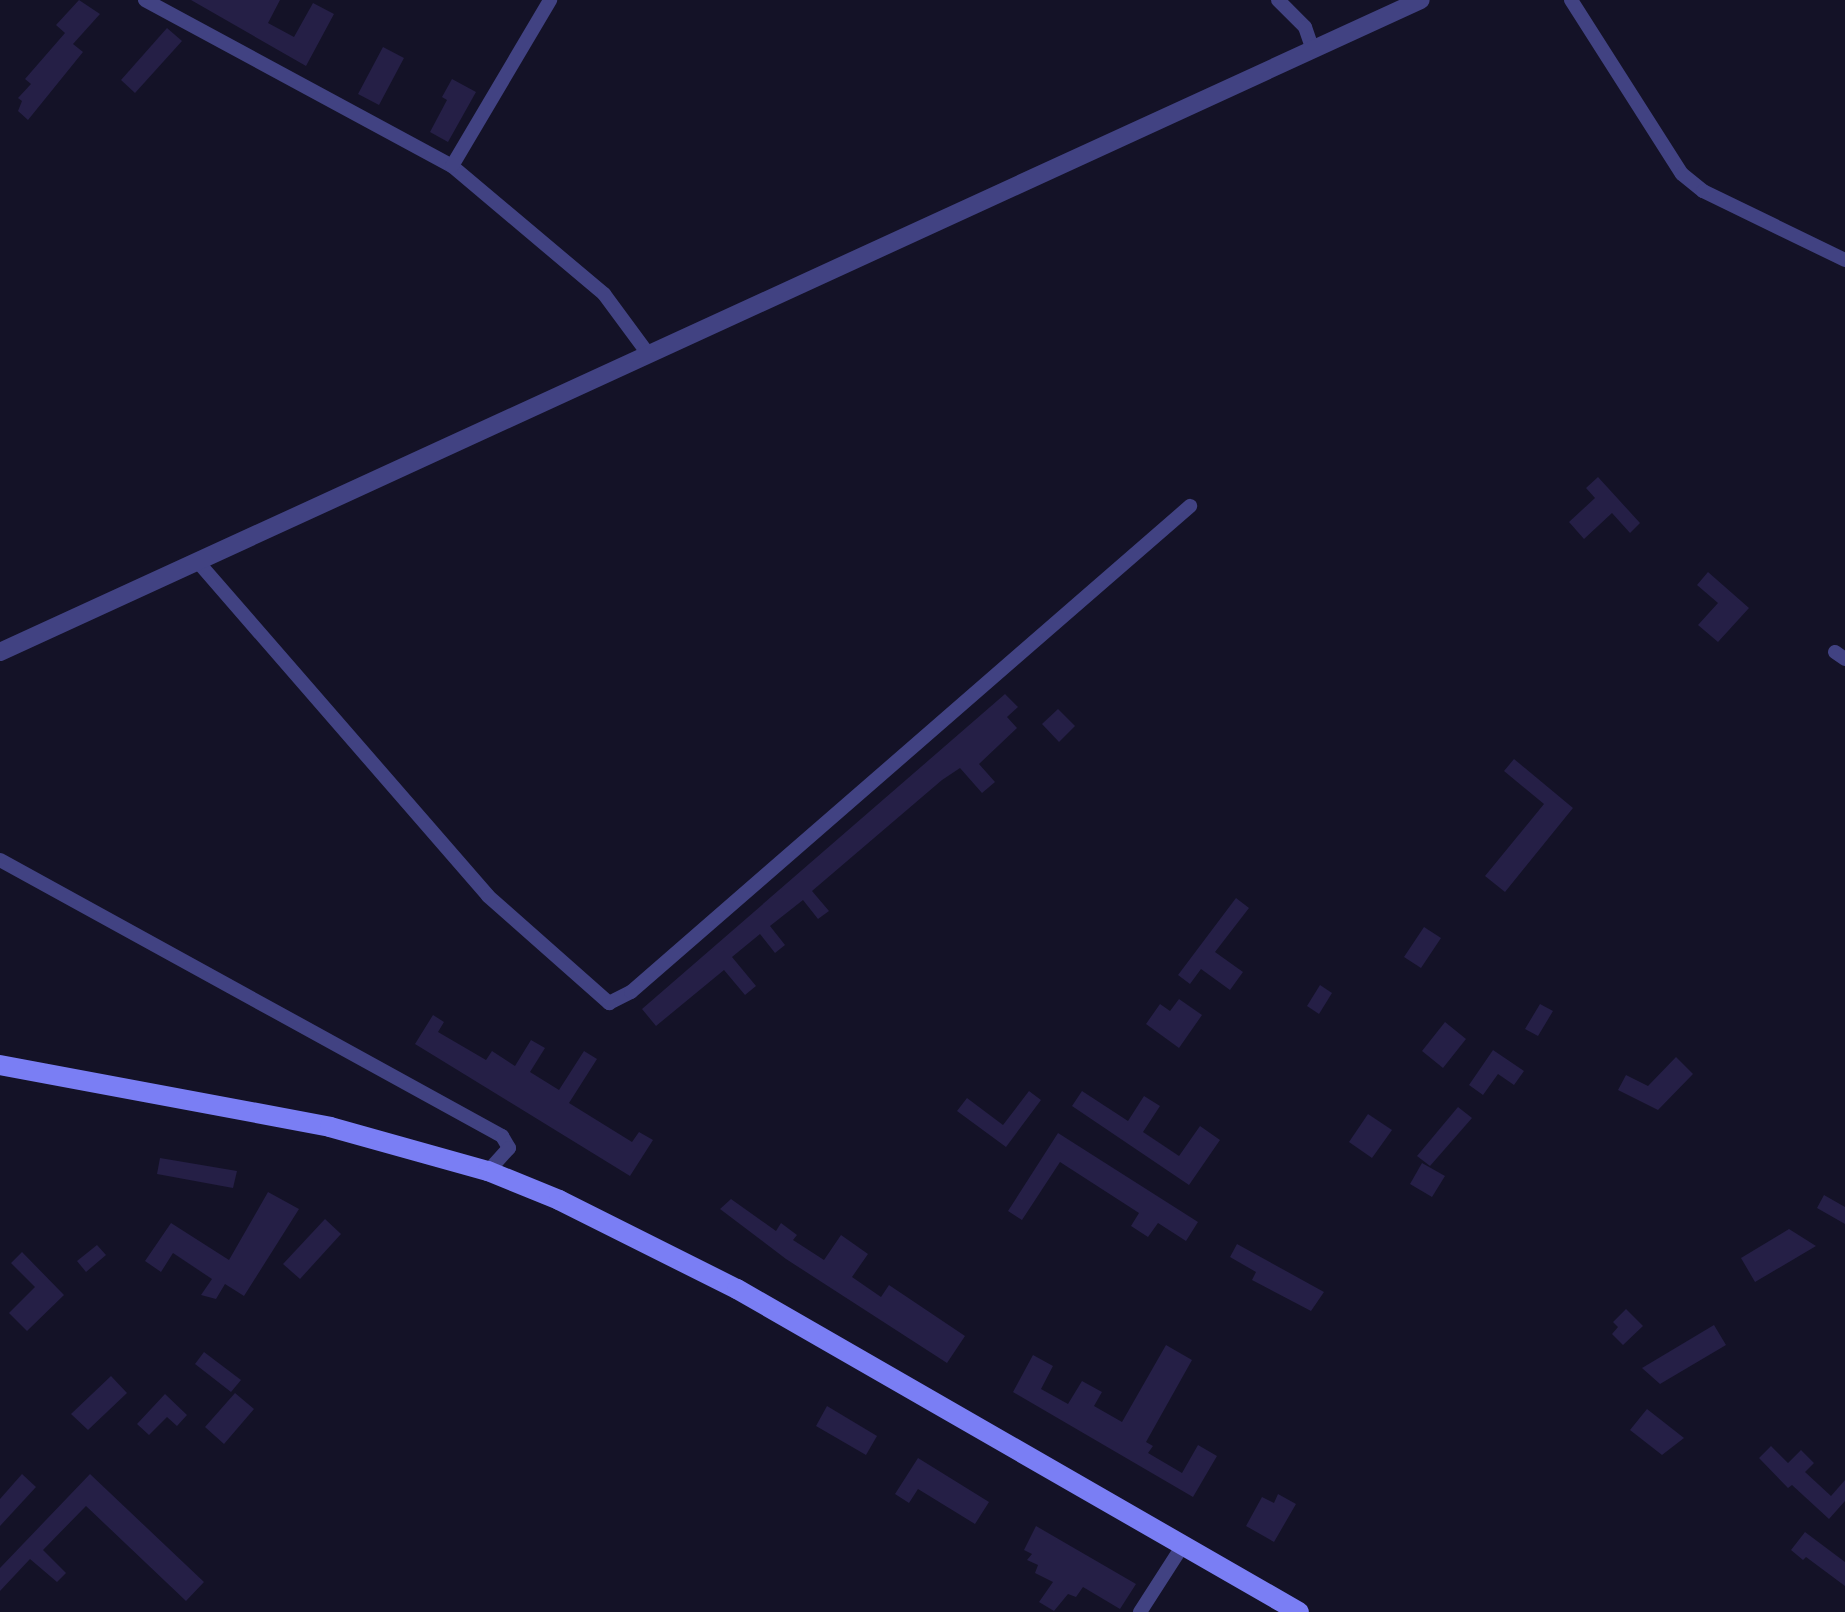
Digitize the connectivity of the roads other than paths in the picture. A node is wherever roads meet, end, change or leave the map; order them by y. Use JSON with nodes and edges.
{"nodes":[{"id":1,"x":145,"y":0,"type":"edge"},
{"id":2,"x":550,"y":0,"type":"edge"},
{"id":3,"x":1278,"y":0,"type":"edge"},
{"id":4,"x":1421,"y":0,"type":"edge"},
{"id":5,"x":1571,"y":0,"type":"edge"},
{"id":6,"x":1313,"y":50,"type":"junction"},
{"id":7,"x":452,"y":166,"type":"junction"},
{"id":8,"x":1845,"y":260,"type":"edge"},
{"id":9,"x":649,"y":355,"type":"junction"},
{"id":10,"x":1190,"y":506,"type":"dead end"},
{"id":11,"x":198,"y":562,"type":"junction"},
{"id":12,"x":0,"y":652,"type":"edge"},
{"id":13,"x":0,"y":860,"type":"edge"},
{"id":14,"x":0,"y":1065,"type":"edge"},
{"id":15,"x":488,"y":1171,"type":"junction"},
{"id":16,"x":1183,"y":1545,"type":"junction"},
{"id":17,"x":1140,"y":1612,"type":"edge"},
{"id":18,"x":1299,"y":1612,"type":"edge"}],
"edges":[{"from":1,"to":7,"type":"street"},
{"from":2,"to":7,"type":"street"},
{"from":3,"to":6,"type":"street"},
{"from":4,"to":6,"type":"street"},
{"from":5,"to":8,"type":"street"},
{"from":6,"to":9,"type":"street"},
{"from":7,"to":9,"type":"street"},
{"from":9,"to":11,"type":"street"},
{"from":10,"to":11,"type":"street"},
{"from":11,"to":12,"type":"street"},
{"from":13,"to":15,"type":"street"},
{"from":14,"to":15,"type":"main road"},
{"from":15,"to":16,"type":"main road"},
{"from":16,"to":17,"type":"street"},
{"from":16,"to":18,"type":"main road"}]}
